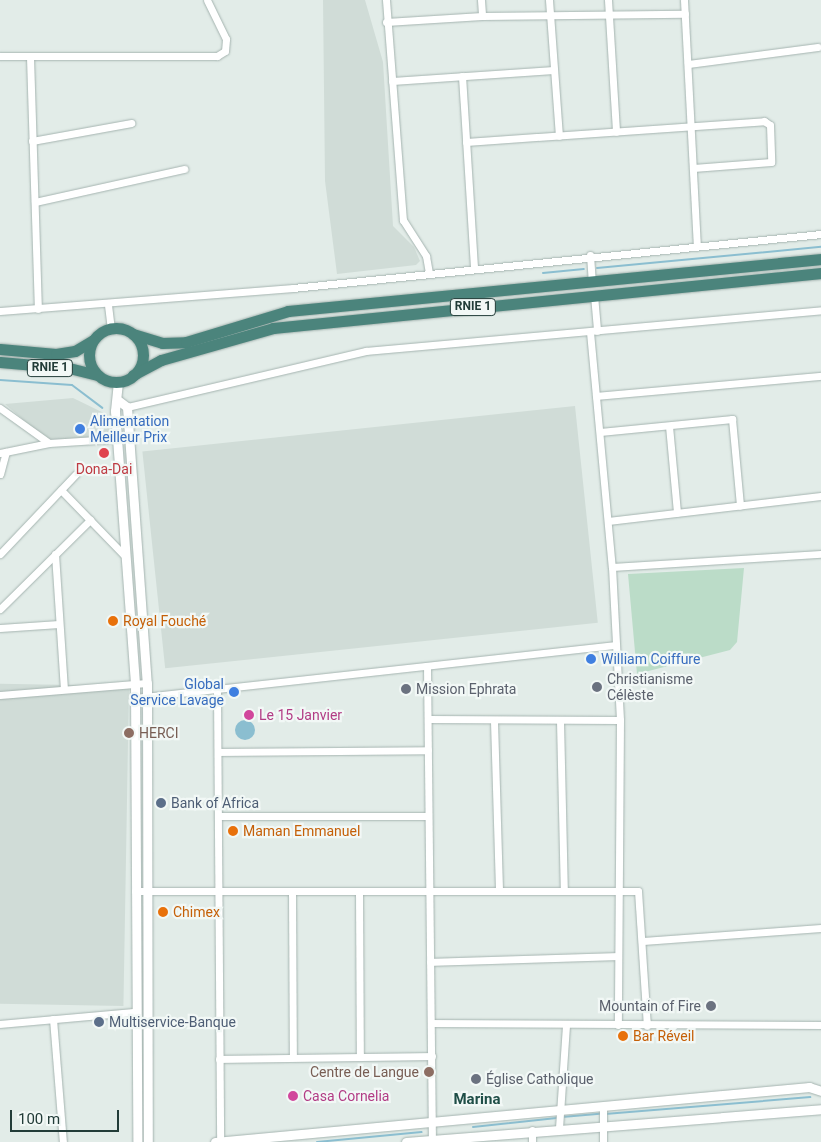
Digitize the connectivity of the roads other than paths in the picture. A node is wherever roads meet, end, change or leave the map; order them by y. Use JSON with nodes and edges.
{"nodes":[{"id":1,"x":206,"y":0,"type":"edge"},
{"id":2,"x":386,"y":0,"type":"edge"},
{"id":3,"x":481,"y":0,"type":"edge"},
{"id":4,"x":549,"y":0,"type":"edge"},
{"id":5,"x":608,"y":0,"type":"edge"},
{"id":6,"x":684,"y":0,"type":"edge"},
{"id":7,"x":609,"y":12,"type":"junction"},
{"id":8,"x":550,"y":14,"type":"junction"},
{"id":9,"x":685,"y":14,"type":"junction"},
{"id":10,"x":482,"y":16,"type":"junction"},
{"id":11,"x":386,"y":22,"type":"junction"},
{"id":12,"x":818,"y":47,"type":"dead end"},
{"id":13,"x":0,"y":56,"type":"edge"},
{"id":14,"x":30,"y":57,"type":"junction"},
{"id":15,"x":688,"y":64,"type":"junction"},
{"id":16,"x":554,"y":70,"type":"junction"},
{"id":17,"x":462,"y":76,"type":"junction"},
{"id":18,"x":392,"y":81,"type":"junction"},
{"id":19,"x":131,"y":123,"type":"dead end"},
{"id":20,"x":691,"y":128,"type":"junction"},
{"id":21,"x":616,"y":132,"type":"junction"},
{"id":22,"x":559,"y":136,"type":"junction"},
{"id":23,"x":32,"y":141,"type":"junction"},
{"id":24,"x":466,"y":142,"type":"junction"},
{"id":25,"x":693,"y":168,"type":"junction"},
{"id":26,"x":184,"y":169,"type":"dead end"},
{"id":27,"x":34,"y":202,"type":"junction"},
{"id":28,"x":821,"y":234,"type":"edge"},
{"id":29,"x":697,"y":245,"type":"junction"},
{"id":30,"x":590,"y":255,"type":"junction"},
{"id":31,"x":821,"y":259,"type":"edge"},
{"id":32,"x":474,"y":268,"type":"junction"},
{"id":33,"x":429,"y":273,"type":"junction"},
{"id":34,"x":821,"y":273,"type":"edge"},
{"id":35,"x":592,"y":281,"type":"junction"},
{"id":36,"x":594,"y":295,"type":"junction"},
{"id":37,"x":108,"y":305,"type":"junction"},
{"id":38,"x":38,"y":309,"type":"junction"},
{"id":39,"x":821,"y":310,"type":"edge"},
{"id":40,"x":0,"y":311,"type":"edge"},
{"id":41,"x":112,"y":328,"type":"junction"},
{"id":42,"x":594,"y":331,"type":"junction"},
{"id":43,"x":133,"y":334,"type":"junction"},
{"id":44,"x":93,"y":340,"type":"junction"},
{"id":45,"x":0,"y":348,"type":"edge"},
{"id":46,"x":0,"y":362,"type":"edge"},
{"id":47,"x":133,"y":375,"type":"junction"},
{"id":48,"x":821,"y":376,"type":"edge"},
{"id":49,"x":100,"y":377,"type":"junction"},
{"id":50,"x":118,"y":382,"type":"junction"},
{"id":51,"x":596,"y":396,"type":"junction"},
{"id":52,"x":119,"y":400,"type":"junction"},
{"id":53,"x":127,"y":407,"type":"junction"},
{"id":54,"x":0,"y":408,"type":"edge"},
{"id":55,"x":669,"y":426,"type":"junction"},
{"id":56,"x":600,"y":432,"type":"junction"},
{"id":57,"x":128,"y":438,"type":"junction"},
{"id":58,"x":116,"y":439,"type":"junction"},
{"id":59,"x":49,"y":443,"type":"junction"},
{"id":60,"x":3,"y":452,"type":"edge"},
{"id":61,"x":0,"y":474,"type":"edge"},
{"id":62,"x":76,"y":474,"type":"dead end"},
{"id":63,"x":61,"y":490,"type":"junction"},
{"id":64,"x":821,"y":496,"type":"edge"},
{"id":65,"x":740,"y":506,"type":"junction"},
{"id":66,"x":677,"y":514,"type":"junction"},
{"id":67,"x":90,"y":520,"type":"junction"},
{"id":68,"x":608,"y":521,"type":"junction"},
{"id":69,"x":0,"y":554,"type":"edge"},
{"id":70,"x":55,"y":554,"type":"junction"},
{"id":71,"x":821,"y":554,"type":"edge"},
{"id":72,"x":125,"y":556,"type":"junction"},
{"id":73,"x":612,"y":568,"type":"junction"},
{"id":74,"x":0,"y":609,"type":"edge"},
{"id":75,"x":59,"y":624,"type":"junction"},
{"id":76,"x":0,"y":628,"type":"edge"},
{"id":77,"x":616,"y":645,"type":"junction"},
{"id":78,"x":427,"y":666,"type":"junction"},
{"id":79,"x":147,"y":683,"type":"junction"},
{"id":80,"x":135,"y":684,"type":"junction"},
{"id":81,"x":64,"y":689,"type":"junction"},
{"id":82,"x":217,"y":689,"type":"junction"},
{"id":83,"x":0,"y":695,"type":"edge"},
{"id":84,"x":147,"y":696,"type":"junction"},
{"id":85,"x":135,"y":698,"type":"junction"},
{"id":86,"x":428,"y":719,"type":"junction"},
{"id":87,"x":620,"y":720,"type":"junction"},
{"id":88,"x":560,"y":721,"type":"junction"},
{"id":89,"x":494,"y":722,"type":"junction"},
{"id":90,"x":428,"y":750,"type":"junction"},
{"id":91,"x":218,"y":752,"type":"junction"},
{"id":92,"x":218,"y":816,"type":"junction"},
{"id":93,"x":428,"y":816,"type":"junction"},
{"id":94,"x":135,"y":891,"type":"junction"},
{"id":95,"x":147,"y":891,"type":"junction"},
{"id":96,"x":218,"y":891,"type":"junction"},
{"id":97,"x":292,"y":891,"type":"junction"},
{"id":98,"x":359,"y":891,"type":"junction"},
{"id":99,"x":428,"y":891,"type":"junction"},
{"id":100,"x":499,"y":891,"type":"junction"},
{"id":101,"x":564,"y":891,"type":"junction"},
{"id":102,"x":616,"y":891,"type":"junction"},
{"id":103,"x":821,"y":928,"type":"edge"},
{"id":104,"x":644,"y":940,"type":"junction"},
{"id":105,"x":616,"y":956,"type":"junction"},
{"id":106,"x":430,"y":962,"type":"junction"},
{"id":107,"x":135,"y":1012,"type":"junction"},
{"id":108,"x":53,"y":1019,"type":"junction"},
{"id":109,"x":0,"y":1024,"type":"edge"},
{"id":110,"x":431,"y":1024,"type":"junction"},
{"id":111,"x":566,"y":1025,"type":"junction"},
{"id":112,"x":618,"y":1025,"type":"junction"},
{"id":113,"x":821,"y":1025,"type":"edge"},
{"id":114,"x":648,"y":1026,"type":"junction"},
{"id":115,"x":432,"y":1056,"type":"junction"},
{"id":116,"x":293,"y":1057,"type":"junction"},
{"id":117,"x":360,"y":1057,"type":"junction"},
{"id":118,"x":220,"y":1059,"type":"junction"},
{"id":119,"x":821,"y":1091,"type":"edge"},
{"id":120,"x":603,"y":1106,"type":"junction"},
{"id":121,"x":821,"y":1109,"type":"edge"},
{"id":122,"x":560,"y":1110,"type":"junction"},
{"id":123,"x":432,"y":1122,"type":"junction"},
{"id":124,"x":603,"y":1124,"type":"junction"},
{"id":125,"x":559,"y":1128,"type":"junction"},
{"id":126,"x":532,"y":1130,"type":"junction"},
{"id":127,"x":464,"y":1139,"type":"edge"},
{"id":128,"x":432,"y":1140,"type":"junction"},
{"id":129,"x":63,"y":1142,"type":"edge"},
{"id":130,"x":137,"y":1142,"type":"edge"},
{"id":131,"x":148,"y":1142,"type":"edge"},
{"id":132,"x":215,"y":1142,"type":"edge"},
{"id":133,"x":220,"y":1142,"type":"edge"},
{"id":134,"x":406,"y":1142,"type":"edge"},
{"id":135,"x":532,"y":1142,"type":"edge"},
{"id":136,"x":603,"y":1142,"type":"edge"}],
"edges":[{"from":1,"to":14,"type":"street"},
{"from":2,"to":11,"type":"street"},
{"from":3,"to":10,"type":"street"},
{"from":4,"to":8,"type":"street"},
{"from":5,"to":7,"type":"street"},
{"from":6,"to":9,"type":"street"},
{"from":7,"to":8,"type":"street"},
{"from":7,"to":9,"type":"street"},
{"from":7,"to":21,"type":"street"},
{"from":8,"to":10,"type":"street"},
{"from":8,"to":16,"type":"street"},
{"from":9,"to":15,"type":"street"},
{"from":10,"to":11,"type":"street"},
{"from":11,"to":18,"type":"street"},
{"from":12,"to":15,"type":"street"},
{"from":13,"to":14,"type":"street"},
{"from":14,"to":23,"type":"street"},
{"from":15,"to":20,"type":"street"},
{"from":16,"to":17,"type":"street"},
{"from":16,"to":22,"type":"street"},
{"from":17,"to":18,"type":"street"},
{"from":17,"to":24,"type":"street"},
{"from":18,"to":33,"type":"street"},
{"from":19,"to":23,"type":"street"},
{"from":20,"to":21,"type":"street"},
{"from":20,"to":25,"type":"street"},
{"from":20,"to":25,"type":"street"},
{"from":21,"to":22,"type":"street"},
{"from":22,"to":24,"type":"street"},
{"from":23,"to":27,"type":"street"},
{"from":24,"to":32,"type":"street"},
{"from":25,"to":29,"type":"street"},
{"from":26,"to":27,"type":"street"},
{"from":27,"to":38,"type":"street"},
{"from":28,"to":29,"type":"street"},
{"from":29,"to":30,"type":"street"},
{"from":30,"to":32,"type":"street"},
{"from":30,"to":35,"type":"street"},
{"from":31,"to":35,"type":"highway","number":"RNIE 1"},
{"from":32,"to":33,"type":"street"},
{"from":33,"to":37,"type":"street"},
{"from":34,"to":36,"type":"highway","number":"RNIE 1"},
{"from":35,"to":43,"type":"highway","number":"RNIE 1"},
{"from":36,"to":42,"type":"street"},
{"from":36,"to":47,"type":"highway","number":"RNIE 1"},
{"from":37,"to":38,"type":"street"},
{"from":37,"to":41,"type":"street"},
{"from":38,"to":40,"type":"street"},
{"from":39,"to":42,"type":"street"},
{"from":41,"to":43,"type":"highway","number":"RNIE 1"},
{"from":41,"to":44,"type":"highway","number":"RNIE 1"},
{"from":42,"to":51,"type":"street"},
{"from":42,"to":53,"type":"street"},
{"from":43,"to":47,"type":"highway"},
{"from":44,"to":45,"type":"highway","number":"RNIE 1"},
{"from":44,"to":49,"type":"highway","number":"RNIE 1"},
{"from":46,"to":49,"type":"highway","number":"RNIE 1"},
{"from":47,"to":50,"type":"highway","number":"RNIE 1"},
{"from":48,"to":51,"type":"street"},
{"from":49,"to":50,"type":"highway","number":"RNIE 1"},
{"from":50,"to":52,"type":"street"},
{"from":51,"to":56,"type":"street"},
{"from":52,"to":53,"type":"street"},
{"from":52,"to":58,"type":"street"},
{"from":53,"to":57,"type":"street"},
{"from":54,"to":59,"type":"street"},
{"from":55,"to":56,"type":"street"},
{"from":55,"to":65,"type":"street"},
{"from":55,"to":66,"type":"street"},
{"from":56,"to":68,"type":"street"},
{"from":57,"to":58,"type":"street"},
{"from":57,"to":79,"type":"street"},
{"from":58,"to":59,"type":"street"},
{"from":58,"to":72,"type":"street"},
{"from":59,"to":60,"type":"street"},
{"from":60,"to":61,"type":"street"},
{"from":62,"to":63,"type":"street"},
{"from":63,"to":67,"type":"street"},
{"from":63,"to":69,"type":"street"},
{"from":64,"to":65,"type":"street"},
{"from":65,"to":66,"type":"street"},
{"from":66,"to":68,"type":"street"},
{"from":67,"to":70,"type":"street"},
{"from":67,"to":72,"type":"street"},
{"from":68,"to":73,"type":"street"},
{"from":70,"to":74,"type":"street"},
{"from":70,"to":75,"type":"street"},
{"from":71,"to":73,"type":"street"},
{"from":72,"to":80,"type":"street"},
{"from":73,"to":77,"type":"street"},
{"from":75,"to":76,"type":"street"},
{"from":75,"to":81,"type":"street"},
{"from":77,"to":78,"type":"street"},
{"from":77,"to":87,"type":"street"},
{"from":78,"to":82,"type":"street"},
{"from":78,"to":86,"type":"street"},
{"from":79,"to":80,"type":"street"},
{"from":79,"to":84,"type":"street"},
{"from":80,"to":81,"type":"street"},
{"from":80,"to":85,"type":"street"},
{"from":81,"to":83,"type":"street"},
{"from":82,"to":84,"type":"street"},
{"from":82,"to":91,"type":"street"},
{"from":84,"to":85,"type":"street"},
{"from":84,"to":95,"type":"street"},
{"from":85,"to":94,"type":"street"},
{"from":86,"to":89,"type":"street"},
{"from":86,"to":90,"type":"street"},
{"from":87,"to":88,"type":"street"},
{"from":87,"to":102,"type":"street"},
{"from":88,"to":89,"type":"street"},
{"from":88,"to":101,"type":"street"},
{"from":89,"to":100,"type":"street"},
{"from":90,"to":91,"type":"street"},
{"from":90,"to":93,"type":"street"},
{"from":91,"to":92,"type":"street"},
{"from":92,"to":93,"type":"street"},
{"from":92,"to":96,"type":"street"},
{"from":93,"to":99,"type":"street"},
{"from":94,"to":95,"type":"street"},
{"from":94,"to":107,"type":"street"},
{"from":95,"to":96,"type":"street"},
{"from":95,"to":131,"type":"street"},
{"from":96,"to":97,"type":"street"},
{"from":96,"to":118,"type":"street"},
{"from":97,"to":98,"type":"street"},
{"from":97,"to":116,"type":"street"},
{"from":98,"to":99,"type":"street"},
{"from":98,"to":117,"type":"street"},
{"from":99,"to":100,"type":"street"},
{"from":99,"to":106,"type":"street"},
{"from":100,"to":101,"type":"street"},
{"from":101,"to":102,"type":"street"},
{"from":102,"to":104,"type":"street"},
{"from":102,"to":105,"type":"street"},
{"from":103,"to":104,"type":"street"},
{"from":104,"to":114,"type":"street"},
{"from":105,"to":106,"type":"street"},
{"from":105,"to":112,"type":"street"},
{"from":106,"to":110,"type":"street"},
{"from":107,"to":108,"type":"street"},
{"from":107,"to":130,"type":"street"},
{"from":108,"to":109,"type":"street"},
{"from":108,"to":129,"type":"street"},
{"from":110,"to":111,"type":"street"},
{"from":110,"to":115,"type":"street"},
{"from":111,"to":112,"type":"street"},
{"from":111,"to":122,"type":"street"},
{"from":112,"to":114,"type":"street"},
{"from":113,"to":114,"type":"street"},
{"from":115,"to":117,"type":"street"},
{"from":115,"to":123,"type":"street"},
{"from":116,"to":117,"type":"street"},
{"from":116,"to":118,"type":"street"},
{"from":118,"to":133,"type":"street"},
{"from":119,"to":120,"type":"street"},
{"from":120,"to":122,"type":"street"},
{"from":120,"to":124,"type":"street"},
{"from":121,"to":124,"type":"street"},
{"from":122,"to":123,"type":"street"},
{"from":122,"to":125,"type":"street"},
{"from":123,"to":128,"type":"street"},
{"from":123,"to":133,"type":"street"},
{"from":124,"to":125,"type":"street"},
{"from":124,"to":136,"type":"street"},
{"from":125,"to":126,"type":"street"},
{"from":126,"to":127,"type":"street"},
{"from":126,"to":135,"type":"street"},
{"from":127,"to":128,"type":"street"},
{"from":128,"to":134,"type":"street"},
{"from":132,"to":133,"type":"street"}]}
